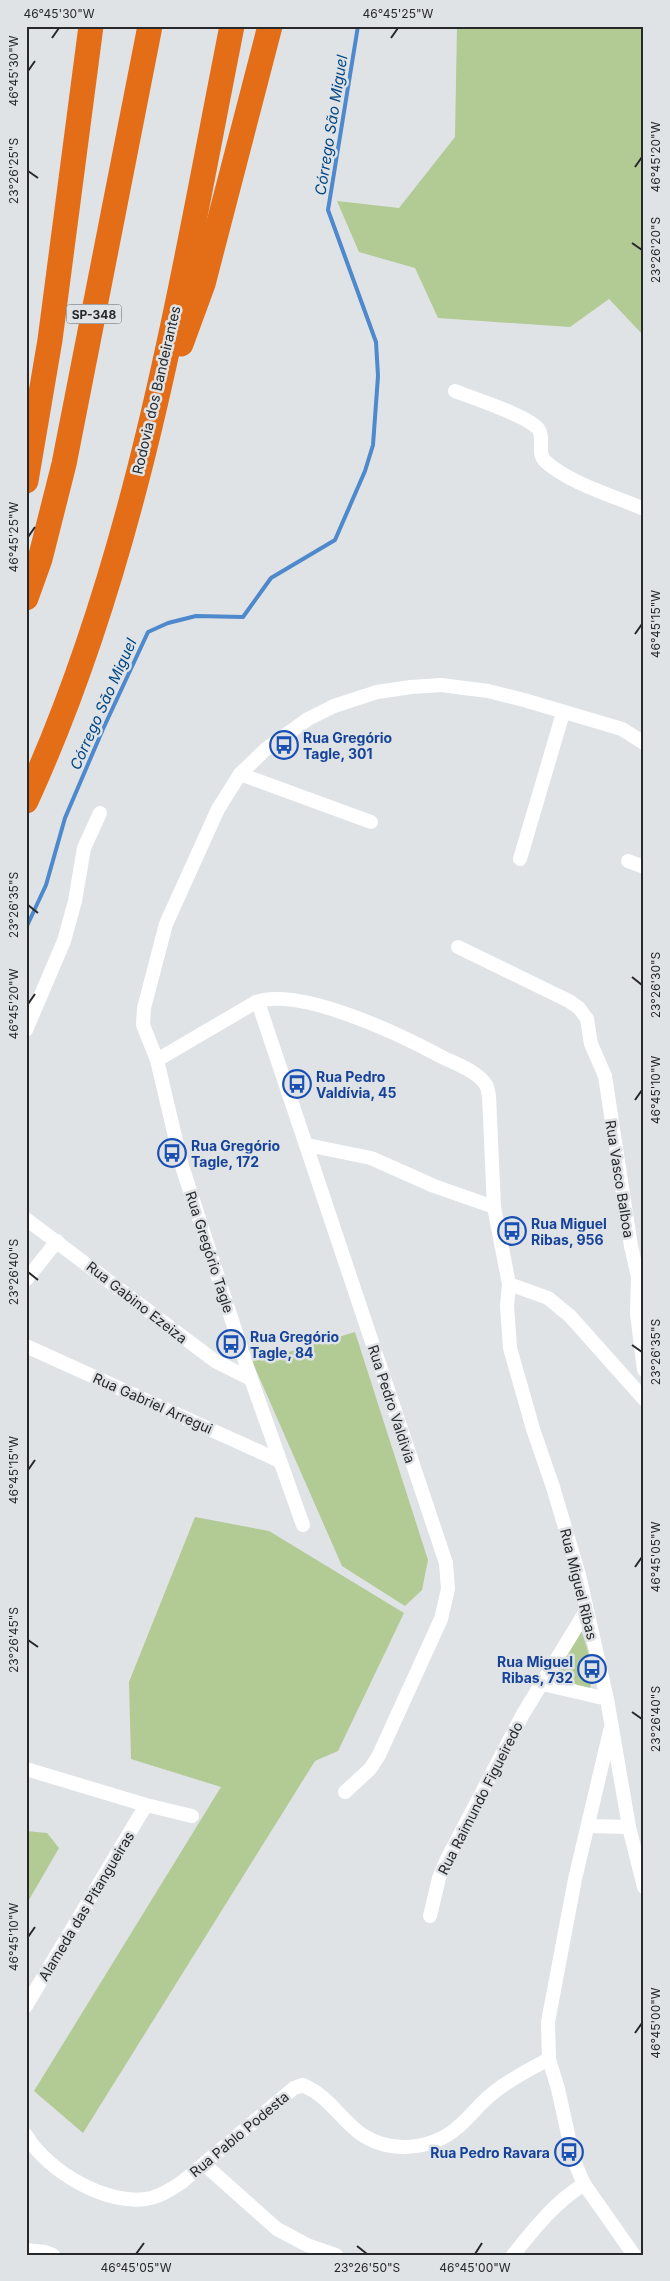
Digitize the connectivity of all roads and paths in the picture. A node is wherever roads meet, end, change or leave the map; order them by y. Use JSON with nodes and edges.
{"nodes":[{"id":1,"x":91,"y":26,"type":"edge"},
{"id":2,"x":150,"y":26,"type":"edge"},
{"id":3,"x":232,"y":26,"type":"edge"},
{"id":4,"x":270,"y":26,"type":"edge"},
{"id":5,"x":455,"y":391,"type":"dead end"},
{"id":6,"x":154,"y":416,"type":"junction"},
{"id":7,"x":26,"y":481,"type":"edge"},
{"id":8,"x":644,"y":509,"type":"edge"},
{"id":9,"x":26,"y":598,"type":"edge"},
{"id":10,"x":564,"y":713,"type":"junction"},
{"id":11,"x":644,"y":743,"type":"edge"},
{"id":12,"x":240,"y":774,"type":"junction"},
{"id":13,"x":26,"y":801,"type":"edge"},
{"id":14,"x":100,"y":813,"type":"dead end"},
{"id":15,"x":371,"y":822,"type":"dead end"},
{"id":16,"x":520,"y":859,"type":"dead end"},
{"id":17,"x":628,"y":861,"type":"dead end"},
{"id":18,"x":644,"y":867,"type":"edge"},
{"id":19,"x":458,"y":947,"type":"dead end"},
{"id":20,"x":256,"y":1002,"type":"junction"},
{"id":21,"x":26,"y":1030,"type":"edge"},
{"id":22,"x":157,"y":1060,"type":"junction"},
{"id":23,"x":307,"y":1145,"type":"junction"},
{"id":24,"x":494,"y":1207,"type":"junction"},
{"id":25,"x":26,"y":1219,"type":"edge"},
{"id":26,"x":57,"y":1241,"type":"junction"},
{"id":27,"x":26,"y":1280,"type":"edge"},
{"id":28,"x":641,"y":1281,"type":"edge"},
{"id":29,"x":509,"y":1284,"type":"junction"},
{"id":30,"x":26,"y":1346,"type":"edge"},
{"id":31,"x":644,"y":1370,"type":"edge"},
{"id":32,"x":250,"y":1379,"type":"junction"},
{"id":33,"x":644,"y":1399,"type":"edge"},
{"id":34,"x":280,"y":1461,"type":"junction"},
{"id":35,"x":303,"y":1525,"type":"dead end"},
{"id":36,"x":586,"y":1612,"type":"junction"},
{"id":37,"x":543,"y":1684,"type":"junction"},
{"id":38,"x":607,"y":1699,"type":"junction"},
{"id":39,"x":612,"y":1725,"type":"junction"},
{"id":40,"x":26,"y":1769,"type":"edge"},
{"id":41,"x":345,"y":1792,"type":"dead end"},
{"id":42,"x":146,"y":1805,"type":"junction"},
{"id":43,"x":192,"y":1816,"type":"dead end"},
{"id":44,"x":588,"y":1826,"type":"junction"},
{"id":45,"x":629,"y":1826,"type":"junction"},
{"id":46,"x":644,"y":1887,"type":"edge"},
{"id":47,"x":430,"y":1916,"type":"dead end"},
{"id":48,"x":26,"y":2006,"type":"edge"},
{"id":49,"x":549,"y":2059,"type":"junction"},
{"id":50,"x":26,"y":2135,"type":"edge"},
{"id":51,"x":204,"y":2164,"type":"junction"},
{"id":52,"x":584,"y":2184,"type":"junction"},
{"id":53,"x":26,"y":2250,"type":"edge"},
{"id":54,"x":53,"y":2255,"type":"edge"},
{"id":55,"x":336,"y":2255,"type":"edge"},
{"id":56,"x":513,"y":2255,"type":"edge"},
{"id":57,"x":634,"y":2255,"type":"edge"}],
"edges":[{"from":1,"to":7,"type":"highway"},
{"from":2,"to":9,"type":"highway","number":"SP-348"},
{"from":3,"to":6,"type":"highway","name":"Rodovia dos Bandeirantes"},
{"from":4,"to":6,"type":"highway"},
{"from":5,"to":8,"type":"street"},
{"from":6,"to":13,"type":"highway","name":"Rodovia dos Bandeirantes"},
{"from":10,"to":11,"type":"street","name":"Rua Gregório Tagle"},
{"from":10,"to":12,"type":"street","name":"Rua Gregório Tagle"},
{"from":10,"to":16,"type":"street"},
{"from":12,"to":15,"type":"street"},
{"from":12,"to":22,"type":"street","name":"Rua Gregório Tagle"},
{"from":14,"to":21,"type":"street"},
{"from":17,"to":18,"type":"street"},
{"from":19,"to":28,"type":"street","name":"Rua Vasco Balboa"},
{"from":20,"to":22,"type":"street"},
{"from":20,"to":23,"type":"street","name":"Rua Pedro Valdivia"},
{"from":20,"to":24,"type":"street","name":"Rua Miguel Ribas"},
{"from":22,"to":32,"type":"street","name":"Rua Gregório Tagle"},
{"from":23,"to":24,"type":"street"},
{"from":23,"to":41,"type":"street","name":"Rua Pedro Valdivia"},
{"from":24,"to":29,"type":"street","name":"Rua Miguel Ribas"},
{"from":25,"to":26,"type":"street","name":"Rua Gabino Ezeiza"},
{"from":26,"to":27,"type":"street"},
{"from":26,"to":32,"type":"street","name":"Rua Gabino Ezeiza"},
{"from":28,"to":31,"type":"street","name":"Rua Vasco Balboa"},
{"from":29,"to":33,"type":"street"},
{"from":29,"to":36,"type":"street","name":"Rua Miguel Ribas"},
{"from":30,"to":34,"type":"street","name":"Rua Gabriel Arregui"},
{"from":32,"to":34,"type":"street","name":"Rua Gregório Tagle"},
{"from":34,"to":35,"type":"street","name":"Rua Gregório Tagle"},
{"from":36,"to":37,"type":"street","name":"Rua Raimundo Figueiredo"},
{"from":36,"to":38,"type":"street","name":"Rua Miguel Ribas"},
{"from":37,"to":38,"type":"street"},
{"from":37,"to":47,"type":"street","name":"Rua Raimundo Figueiredo"},
{"from":38,"to":39,"type":"street","name":"Rua Miguel Ribas"},
{"from":39,"to":44,"type":"street"},
{"from":39,"to":45,"type":"street","name":"Rua Miguel Ribas"},
{"from":40,"to":42,"type":"street"},
{"from":42,"to":43,"type":"street"},
{"from":42,"to":48,"type":"street","name":"Alameda das Pitangueiras"},
{"from":44,"to":45,"type":"street"},
{"from":44,"to":49,"type":"street"},
{"from":45,"to":46,"type":"street","name":"Rua Miguel Ribas"},
{"from":49,"to":51,"type":"street","name":"Rua Pablo Podesta"},
{"from":49,"to":52,"type":"street"},
{"from":50,"to":51,"type":"street","name":"Rua Pablo Podesta"},
{"from":51,"to":55,"type":"street"},
{"from":52,"to":56,"type":"street"},
{"from":52,"to":57,"type":"street"},
{"from":53,"to":54,"type":"street"}]}
